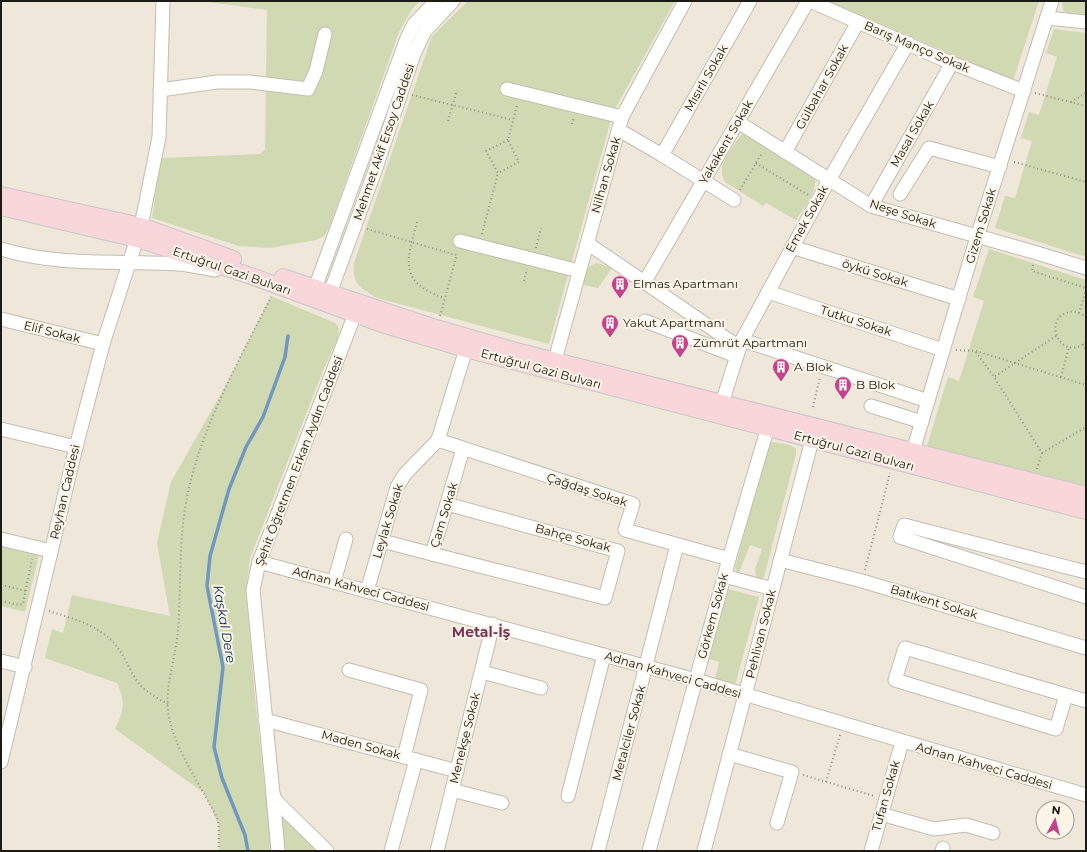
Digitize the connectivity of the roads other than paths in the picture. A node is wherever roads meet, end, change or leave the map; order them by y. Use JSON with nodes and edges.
{"nodes":[{"id":1,"x":163,"y":1,"type":"edge"},
{"id":2,"x":436,"y":1,"type":"edge"},
{"id":3,"x":453,"y":1,"type":"edge"},
{"id":4,"x":685,"y":1,"type":"edge"},
{"id":5,"x":750,"y":1,"type":"edge"},
{"id":6,"x":809,"y":1,"type":"edge"},
{"id":7,"x":1052,"y":1,"type":"edge"},
{"id":8,"x":1047,"y":18,"type":"junction"},
{"id":9,"x":858,"y":22,"type":"junction"},
{"id":10,"x":1086,"y":22,"type":"edge"},
{"id":11,"x":325,"y":34,"type":"dead end"},
{"id":12,"x":908,"y":44,"type":"junction"},
{"id":13,"x":952,"y":63,"type":"junction"},
{"id":14,"x":507,"y":89,"type":"dead end"},
{"id":15,"x":160,"y":90,"type":"junction"},
{"id":16,"x":1024,"y":91,"type":"junction"},
{"id":17,"x":622,"y":117,"type":"junction"},
{"id":18,"x":738,"y":122,"type":"junction"},
{"id":19,"x":619,"y":130,"type":"junction"},
{"id":20,"x":785,"y":152,"type":"junction"},
{"id":21,"x":662,"y":155,"type":"junction"},
{"id":22,"x":1001,"y":163,"type":"junction"},
{"id":23,"x":829,"y":180,"type":"junction"},
{"id":24,"x":704,"y":181,"type":"junction"},
{"id":25,"x":1,"y":194,"type":"edge"},
{"id":26,"x":900,"y":194,"type":"dead end"},
{"id":27,"x":734,"y":200,"type":"road end"},
{"id":28,"x":871,"y":206,"type":"junction"},
{"id":29,"x":1,"y":207,"type":"edge"},
{"id":30,"x":138,"y":232,"type":"junction"},
{"id":31,"x":977,"y":237,"type":"junction"},
{"id":32,"x":460,"y":242,"type":"road end"},
{"id":33,"x":587,"y":244,"type":"junction"},
{"id":34,"x":792,"y":247,"type":"junction"},
{"id":35,"x":1,"y":249,"type":"edge"},
{"id":36,"x":128,"y":264,"type":"junction"},
{"id":37,"x":1086,"y":268,"type":"edge"},
{"id":38,"x":579,"y":271,"type":"junction"},
{"id":39,"x":251,"y":276,"type":"junction"},
{"id":40,"x":278,"y":280,"type":"junction"},
{"id":41,"x":644,"y":283,"type":"junction"},
{"id":42,"x":323,"y":290,"type":"junction"},
{"id":43,"x":768,"y":292,"type":"junction"},
{"id":44,"x":959,"y":299,"type":"junction"},
{"id":45,"x":355,"y":314,"type":"junction"},
{"id":46,"x":1,"y":320,"type":"edge"},
{"id":47,"x":645,"y":321,"type":"dead end"},
{"id":48,"x":103,"y":344,"type":"junction"},
{"id":49,"x":739,"y":348,"type":"junction"},
{"id":50,"x":466,"y":349,"type":"junction"},
{"id":51,"x":943,"y":350,"type":"junction"},
{"id":52,"x":555,"y":360,"type":"junction"},
{"id":53,"x":928,"y":401,"type":"junction"},
{"id":54,"x":722,"y":403,"type":"junction"},
{"id":55,"x":871,"y":406,"type":"dead end"},
{"id":56,"x":770,"y":422,"type":"junction"},
{"id":57,"x":922,"y":422,"type":"junction"},
{"id":58,"x":1,"y":429,"type":"edge"},
{"id":59,"x":438,"y":440,"type":"junction"},
{"id":60,"x":812,"y":440,"type":"junction"},
{"id":61,"x":76,"y":447,"type":"junction"},
{"id":62,"x":463,"y":449,"type":"junction"},
{"id":63,"x":913,"y":451,"type":"junction"},
{"id":64,"x":1086,"y":495,"type":"edge"},
{"id":65,"x":447,"y":504,"type":"junction"},
{"id":66,"x":1086,"y":511,"type":"edge"},
{"id":67,"x":625,"y":530,"type":"junction"},
{"id":68,"x":1,"y":538,"type":"edge"},
{"id":69,"x":346,"y":539,"type":"dead end"},
{"id":70,"x":382,"y":541,"type":"junction"},
{"id":71,"x":677,"y":545,"type":"junction"},
{"id":72,"x":52,"y":551,"type":"junction"},
{"id":73,"x":618,"y":551,"type":"junction"},
{"id":74,"x":432,"y":554,"type":"junction"},
{"id":75,"x":729,"y":559,"type":"junction"},
{"id":76,"x":780,"y":560,"type":"junction"},
{"id":77,"x":259,"y":562,"type":"junction"},
{"id":78,"x":1086,"y":572,"type":"edge"},
{"id":79,"x":724,"y":576,"type":"junction"},
{"id":80,"x":334,"y":582,"type":"junction"},
{"id":81,"x":772,"y":589,"type":"junction"},
{"id":82,"x":367,"y":591,"type":"junction"},
{"id":83,"x":1086,"y":597,"type":"edge"},
{"id":84,"x":494,"y":624,"type":"junction"},
{"id":85,"x":1086,"y":648,"type":"edge"},
{"id":86,"x":604,"y":655,"type":"junction"},
{"id":87,"x":1,"y":661,"type":"edge"},
{"id":88,"x":646,"y":666,"type":"junction"},
{"id":89,"x":25,"y":667,"type":"junction"},
{"id":90,"x":349,"y":670,"type":"dead end"},
{"id":91,"x":482,"y":672,"type":"junction"},
{"id":92,"x":696,"y":680,"type":"junction"},
{"id":93,"x":541,"y":688,"type":"dead end"},
{"id":94,"x":1066,"y":695,"type":"junction"},
{"id":95,"x":745,"y":696,"type":"junction"},
{"id":96,"x":1086,"y":700,"type":"edge"},
{"id":97,"x":265,"y":720,"type":"junction"},
{"id":98,"x":902,"y":742,"type":"junction"},
{"id":99,"x":729,"y":754,"type":"junction"},
{"id":100,"x":410,"y":758,"type":"junction"},
{"id":101,"x":1,"y":762,"type":"edge"},
{"id":102,"x":457,"y":771,"type":"junction"},
{"id":103,"x":452,"y":790,"type":"junction"},
{"id":104,"x":273,"y":794,"type":"junction"},
{"id":105,"x":1086,"y":795,"type":"edge"},
{"id":106,"x":568,"y":796,"type":"dead end"},
{"id":107,"x":502,"y":803,"type":"dead end"},
{"id":108,"x":881,"y":814,"type":"junction"},
{"id":109,"x":777,"y":823,"type":"dead end"},
{"id":110,"x":993,"y":833,"type":"dead end"},
{"id":111,"x":439,"y":850,"type":"edge"},
{"id":112,"x":278,"y":851,"type":"edge"},
{"id":113,"x":327,"y":851,"type":"edge"},
{"id":114,"x":391,"y":851,"type":"edge"},
{"id":115,"x":598,"y":851,"type":"edge"},
{"id":116,"x":649,"y":851,"type":"edge"},
{"id":117,"x":704,"y":851,"type":"edge"},
{"id":118,"x":871,"y":851,"type":"edge"}],
"edges":[{"from":1,"to":15,"type":"street","name":"Reyhan Caddesi"},
{"from":2,"to":42,"type":"street","name":"Mehmet Akif Ersoy Caddesi"},
{"from":3,"to":42,"type":"street","name":"Mehmet Akif Ersoy Caddesi"},
{"from":4,"to":17,"type":"street","name":"Nilhan Sokak"},
{"from":5,"to":21,"type":"street","name":"Mısırlı Sokak"},
{"from":6,"to":9,"type":"street","name":"Barış Manço Sokak"},
{"from":6,"to":18,"type":"street","name":"Yakakent Sokak"},
{"from":7,"to":8,"type":"street","name":"Gizem Sokak"},
{"from":8,"to":10,"type":"street"},
{"from":8,"to":16,"type":"street","name":"Gizem Sokak"},
{"from":9,"to":12,"type":"street","name":"Barış Manço Sokak"},
{"from":9,"to":20,"type":"street","name":"Gülbahar Sokak"},
{"from":11,"to":15,"type":"street"},
{"from":12,"to":13,"type":"street","name":"Barış Manço Sokak"},
{"from":12,"to":23,"type":"street","name":"Emek Sokak"},
{"from":13,"to":16,"type":"street","name":"Barış Manço Sokak"},
{"from":13,"to":28,"type":"street","name":"Masal Sokak"},
{"from":14,"to":17,"type":"street"},
{"from":15,"to":30,"type":"street","name":"Reyhan Caddesi"},
{"from":16,"to":22,"type":"street","name":"Gizem Sokak"},
{"from":17,"to":19,"type":"street","name":"Nilhan Sokak"},
{"from":18,"to":20,"type":"street","name":"Neşe Sokak"},
{"from":18,"to":24,"type":"street","name":"Yakakent Sokak"},
{"from":19,"to":21,"type":"street"},
{"from":19,"to":33,"type":"street","name":"Nilhan Sokak"},
{"from":20,"to":23,"type":"street","name":"Neşe Sokak"},
{"from":21,"to":24,"type":"street"},
{"from":22,"to":26,"type":"street"},
{"from":22,"to":31,"type":"street","name":"Gizem Sokak"},
{"from":23,"to":28,"type":"street","name":"Neşe Sokak"},
{"from":23,"to":34,"type":"street","name":"Emek Sokak"},
{"from":24,"to":27,"type":"street"},
{"from":24,"to":41,"type":"street","name":"Yakakent Sokak"},
{"from":25,"to":30,"type":"main road","name":"Ertuğrul Gazi Bulvarı"},
{"from":28,"to":31,"type":"street","name":"Neşe Sokak"},
{"from":29,"to":30,"type":"main road","name":"Ertuğrul Gazi Bulvarı"},
{"from":30,"to":36,"type":"street","name":"Reyhan Caddesi"},
{"from":30,"to":39,"type":"main road","name":"Ertuğrul Gazi Bulvarı"},
{"from":30,"to":40,"type":"main road"},
{"from":31,"to":37,"type":"street","name":"Neşe Sokak"},
{"from":31,"to":44,"type":"street","name":"Gizem Sokak"},
{"from":32,"to":38,"type":"street"},
{"from":33,"to":38,"type":"street","name":"Nilhan Sokak"},
{"from":33,"to":41,"type":"street"},
{"from":34,"to":43,"type":"street","name":"Emek Sokak"},
{"from":34,"to":44,"type":"street","name":"öykü Sokak"},
{"from":35,"to":36,"type":"street"},
{"from":36,"to":39,"type":"street"},
{"from":36,"to":48,"type":"street","name":"Reyhan Caddesi"},
{"from":38,"to":52,"type":"street","name":"Nilhan Sokak"},
{"from":39,"to":40,"type":"main road","name":"Ertuğrul Gazi Bulvarı"},
{"from":40,"to":42,"type":"main road","name":"Ertuğrul Gazi Bulvarı"},
{"from":40,"to":45,"type":"main road","name":"Ertuğrul Gazi Bulvarı"},
{"from":41,"to":49,"type":"street"},
{"from":42,"to":52,"type":"main road","name":"Ertuğrul Gazi Bulvarı"},
{"from":43,"to":49,"type":"street","name":"Emek Sokak"},
{"from":43,"to":51,"type":"street","name":"Tutku Sokak"},
{"from":44,"to":51,"type":"street","name":"Gizem Sokak"},
{"from":45,"to":50,"type":"main road","name":"Ertuğrul Gazi Bulvarı"},
{"from":45,"to":77,"type":"street","name":"Şehit Öğretmen Erkan Aydın Caddesi"},
{"from":46,"to":48,"type":"street","name":"Elif Sokak"},
{"from":47,"to":49,"type":"street"},
{"from":48,"to":61,"type":"street","name":"Reyhan Caddesi"},
{"from":49,"to":53,"type":"street"},
{"from":49,"to":54,"type":"street","name":"Emek Sokak"},
{"from":50,"to":56,"type":"main road","name":"Ertuğrul Gazi Bulvarı"},
{"from":50,"to":59,"type":"street","name":"Leylak Sokak"},
{"from":51,"to":53,"type":"street","name":"Gizem Sokak"},
{"from":52,"to":54,"type":"main road","name":"Ertuğrul Gazi Bulvarı"},
{"from":53,"to":57,"type":"street","name":"Gizem Sokak"},
{"from":54,"to":56,"type":"main road","name":"Ertuğrul Gazi Bulvarı"},
{"from":55,"to":57,"type":"street"},
{"from":56,"to":60,"type":"main road","name":"Ertuğrul Gazi Bulvarı"},
{"from":56,"to":63,"type":"main road","name":"Ertuğrul Gazi Bulvarı"},
{"from":56,"to":75,"type":"street","name":"Görkem Sokak"},
{"from":57,"to":63,"type":"street","name":"Gizem Sokak"},
{"from":58,"to":61,"type":"street"},
{"from":59,"to":62,"type":"street","name":"Çağdaş Sokak"},
{"from":59,"to":70,"type":"street","name":"Leylak Sokak"},
{"from":60,"to":66,"type":"main road","name":"Ertuğrul Gazi Bulvarı"},
{"from":60,"to":76,"type":"street","name":"Pehlivan Sokak"},
{"from":61,"to":72,"type":"street","name":"Reyhan Caddesi"},
{"from":62,"to":65,"type":"street","name":"Çam Sokak"},
{"from":62,"to":67,"type":"street","name":"Çağdaş Sokak"},
{"from":63,"to":64,"type":"main road","name":"Ertuğrul Gazi Bulvarı"},
{"from":65,"to":73,"type":"street","name":"Bahçe Sokak"},
{"from":65,"to":74,"type":"street","name":"Çam Sokak"},
{"from":67,"to":71,"type":"street"},
{"from":67,"to":73,"type":"street"},
{"from":68,"to":72,"type":"street"},
{"from":69,"to":80,"type":"street"},
{"from":70,"to":74,"type":"street","name":"Çam Sokak"},
{"from":70,"to":82,"type":"street","name":"Leylak Sokak"},
{"from":71,"to":75,"type":"street"},
{"from":71,"to":88,"type":"street","name":"Metalciler Sokak"},
{"from":72,"to":89,"type":"street","name":"Reyhan Caddesi"},
{"from":73,"to":74,"type":"street","name":"Bahçe Sokak"},
{"from":75,"to":79,"type":"street","name":"Görkem Sokak"},
{"from":76,"to":81,"type":"street","name":"Pehlivan Sokak"},
{"from":76,"to":85,"type":"street","name":"Batıkent Sokak"},
{"from":77,"to":80,"type":"street","name":"Adnan Kahveci Caddesi"},
{"from":77,"to":97,"type":"street","name":"Şehit Öğretmen Erkan Aydın Caddesi"},
{"from":78,"to":83,"type":"street"},
{"from":79,"to":81,"type":"street"},
{"from":79,"to":92,"type":"street","name":"Görkem Sokak"},
{"from":80,"to":82,"type":"street","name":"Adnan Kahveci Caddesi"},
{"from":81,"to":95,"type":"street","name":"Pehlivan Sokak"},
{"from":82,"to":84,"type":"street","name":"Adnan Kahveci Caddesi"},
{"from":84,"to":86,"type":"street","name":"Adnan Kahveci Caddesi"},
{"from":84,"to":91,"type":"street","name":"Menekşe Sokak"},
{"from":86,"to":88,"type":"street","name":"Adnan Kahveci Caddesi"},
{"from":86,"to":106,"type":"street"},
{"from":87,"to":89,"type":"street"},
{"from":88,"to":92,"type":"street","name":"Adnan Kahveci Caddesi"},
{"from":88,"to":115,"type":"street","name":"Metalciler Sokak"},
{"from":89,"to":101,"type":"street","name":"Reyhan Caddesi"},
{"from":90,"to":100,"type":"street"},
{"from":91,"to":93,"type":"street"},
{"from":91,"to":102,"type":"street","name":"Menekşe Sokak"},
{"from":92,"to":95,"type":"street","name":"Adnan Kahveci Caddesi"},
{"from":92,"to":116,"type":"street","name":"Görkem Sokak"},
{"from":94,"to":94,"type":"street"},
{"from":94,"to":96,"type":"street"},
{"from":95,"to":98,"type":"street","name":"Adnan Kahveci Caddesi"},
{"from":95,"to":99,"type":"street","name":"Pehlivan Sokak"},
{"from":97,"to":100,"type":"street","name":"Maden Sokak"},
{"from":97,"to":104,"type":"street","name":"Şehit Öğretmen Erkan Aydın Caddesi"},
{"from":98,"to":105,"type":"street","name":"Adnan Kahveci Caddesi"},
{"from":98,"to":108,"type":"street","name":"Tufan Sokak"},
{"from":99,"to":109,"type":"street"},
{"from":99,"to":117,"type":"street","name":"Pehlivan Sokak"},
{"from":100,"to":102,"type":"street","name":"Maden Sokak"},
{"from":100,"to":114,"type":"street"},
{"from":102,"to":103,"type":"street","name":"Menekşe Sokak"},
{"from":103,"to":107,"type":"street"},
{"from":103,"to":111,"type":"street","name":"Menekşe Sokak"},
{"from":104,"to":112,"type":"street"},
{"from":104,"to":113,"type":"street"},
{"from":108,"to":110,"type":"street"},
{"from":108,"to":118,"type":"street","name":"Tufan Sokak"}]}
